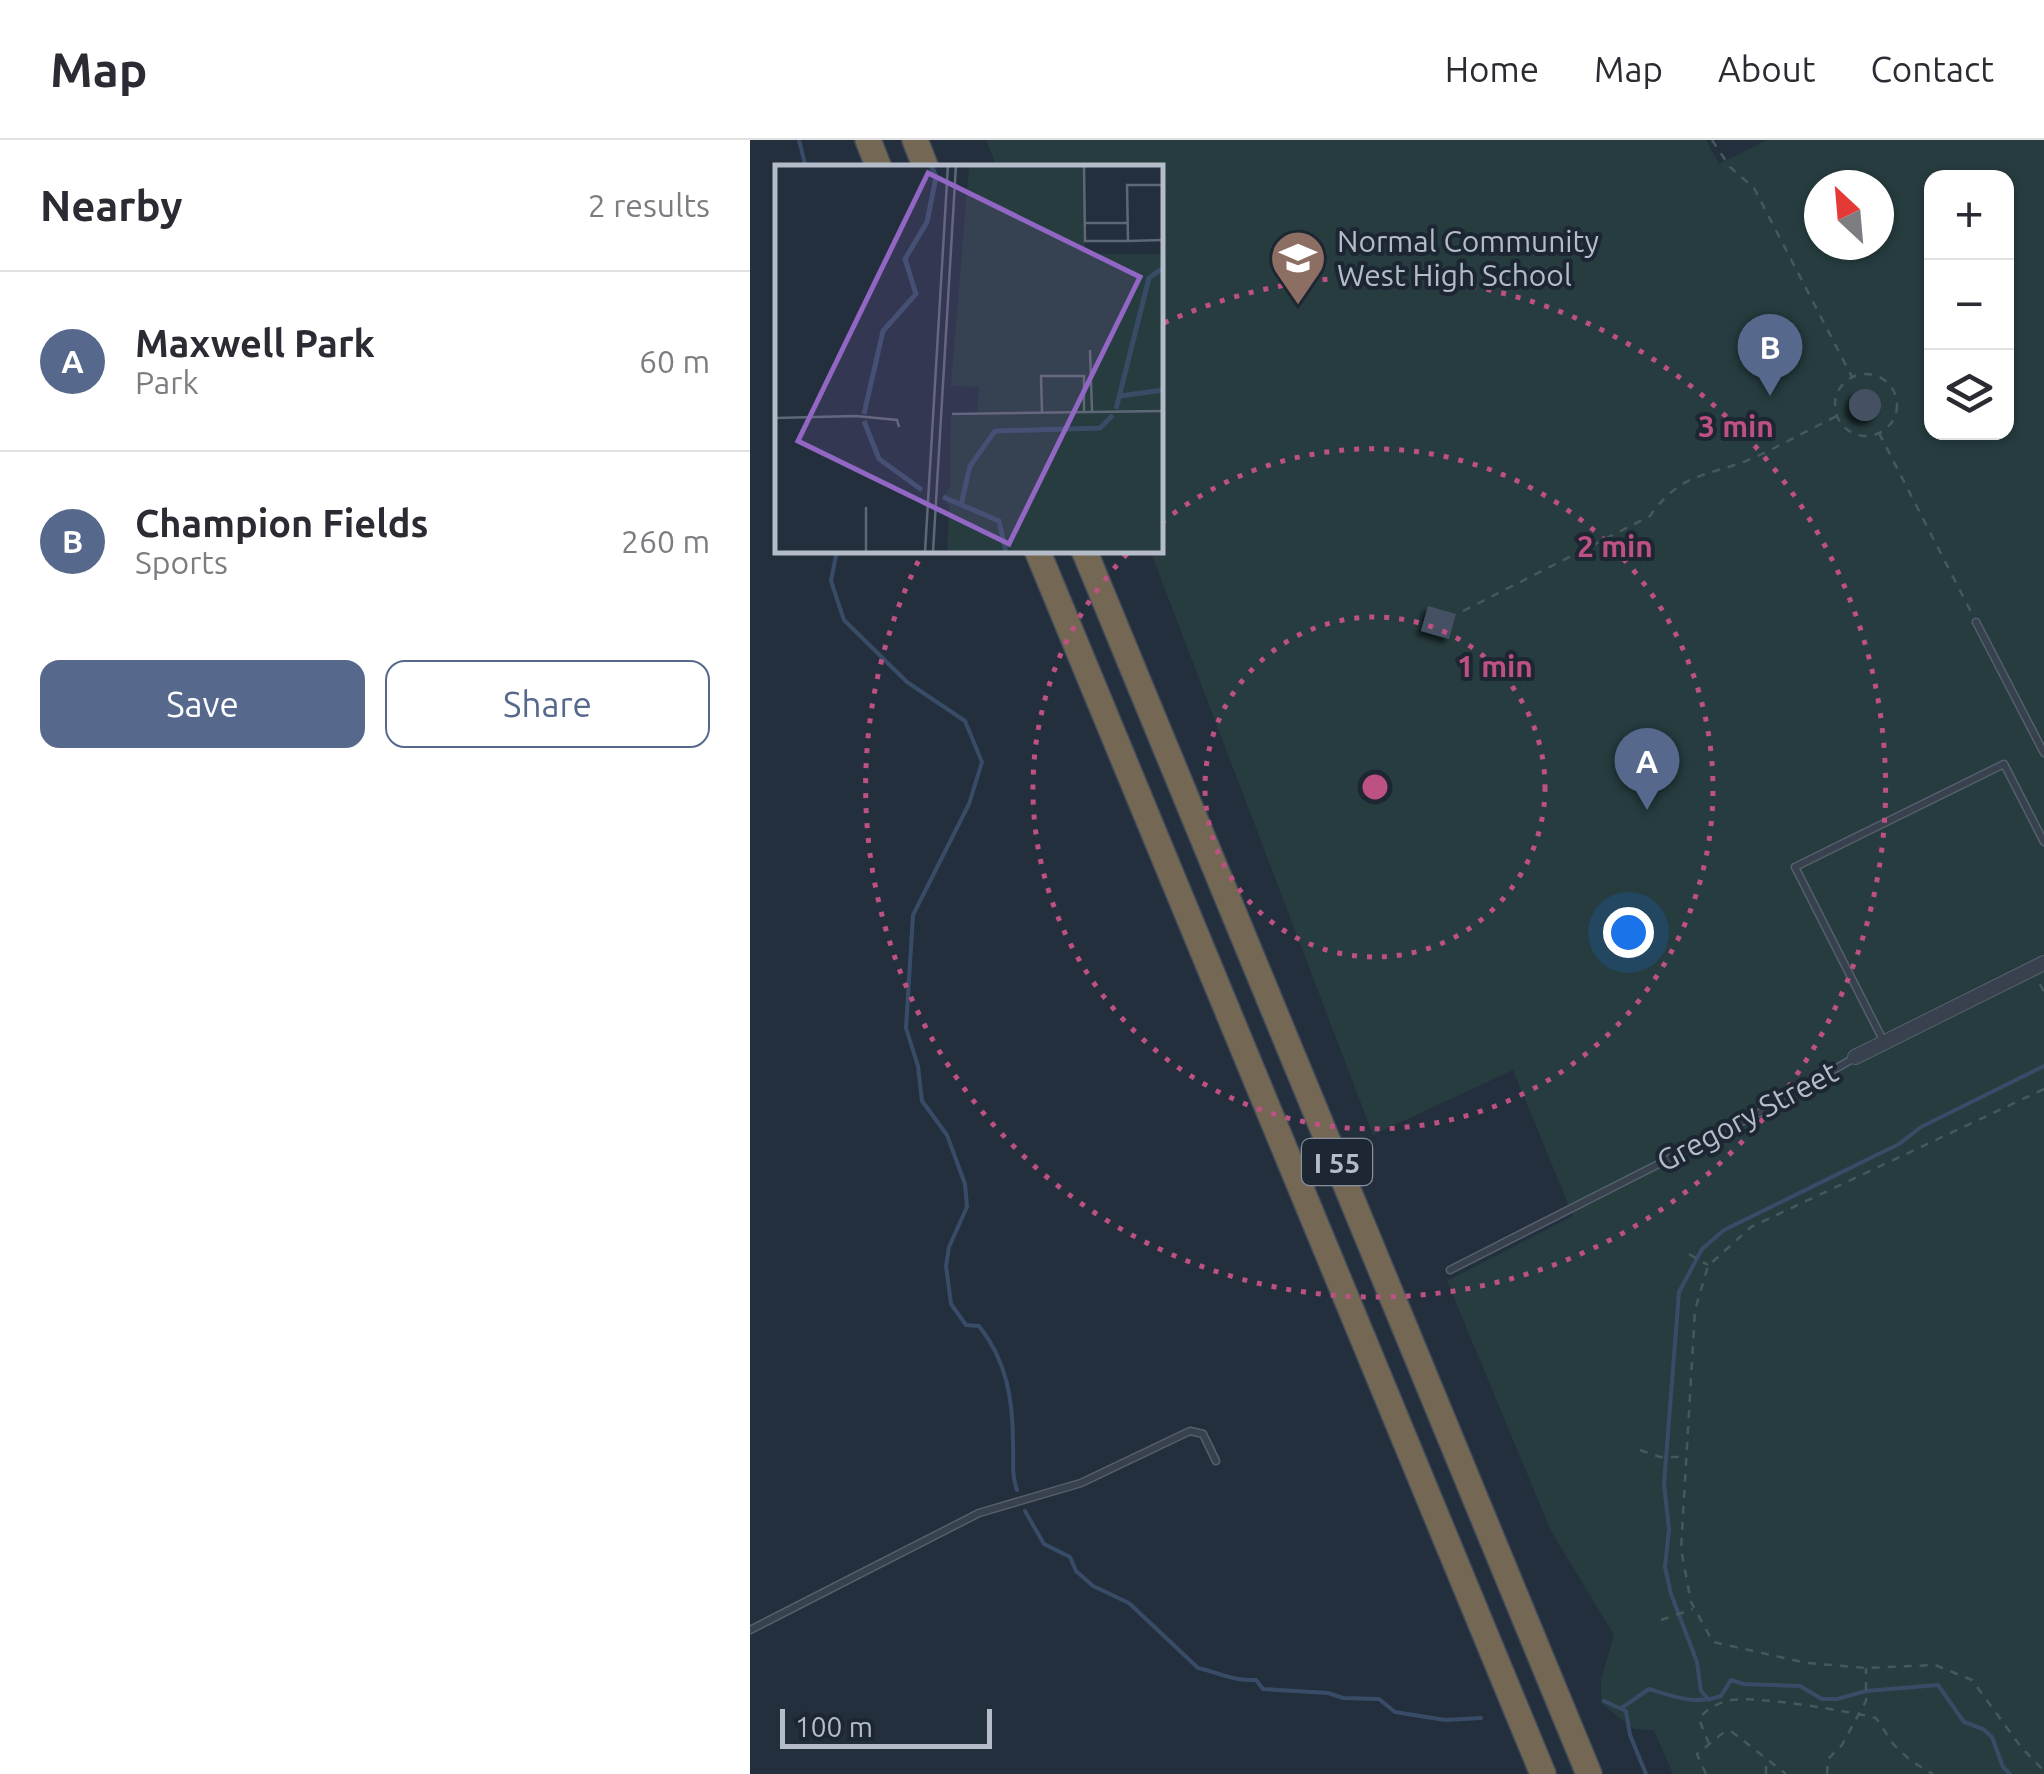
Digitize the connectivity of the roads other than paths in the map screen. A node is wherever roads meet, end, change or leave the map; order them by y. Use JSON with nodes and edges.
{"nodes":[{"id":1,"x":868,"y":140,"type":"edge"},
{"id":2,"x":915,"y":140,"type":"edge"},
{"id":3,"x":879,"y":165,"type":"edge"},
{"id":4,"x":925,"y":165,"type":"edge"},
{"id":5,"x":1039,"y":552,"type":"edge"},
{"id":6,"x":1085,"y":552,"type":"edge"},
{"id":7,"x":1976,"y":622,"type":"road end"},
{"id":8,"x":2044,"y":754,"type":"edge"},
{"id":9,"x":2044,"y":842,"type":"edge"},
{"id":10,"x":2044,"y":963,"type":"edge"},
{"id":11,"x":1884,"y":1043,"type":"junction"},
{"id":12,"x":1855,"y":1057,"type":"joint"},
{"id":13,"x":1450,"y":1270,"type":"dead end"},
{"id":14,"x":1216,"y":1461,"type":"dead end"},
{"id":15,"x":750,"y":1630,"type":"edge"},
{"id":16,"x":1542,"y":1774,"type":"edge"},
{"id":17,"x":1590,"y":1774,"type":"edge"}],
"edges":[{"from":1,"to":3,"type":"highway"},
{"from":2,"to":4,"type":"highway"},
{"from":5,"to":16,"type":"highway","number":"I 55"},
{"from":6,"to":17,"type":"highway","number":"I 55"},
{"from":7,"to":8,"type":"lane"},
{"from":9,"to":11,"type":"lane"},
{"from":10,"to":11,"type":"street","name":"Gregory Street"},
{"from":11,"to":12,"type":"street","name":"Gregory Street"},
{"from":12,"to":13,"type":"lane","name":"Gregory Street"},
{"from":14,"to":15,"type":"lane"}]}
